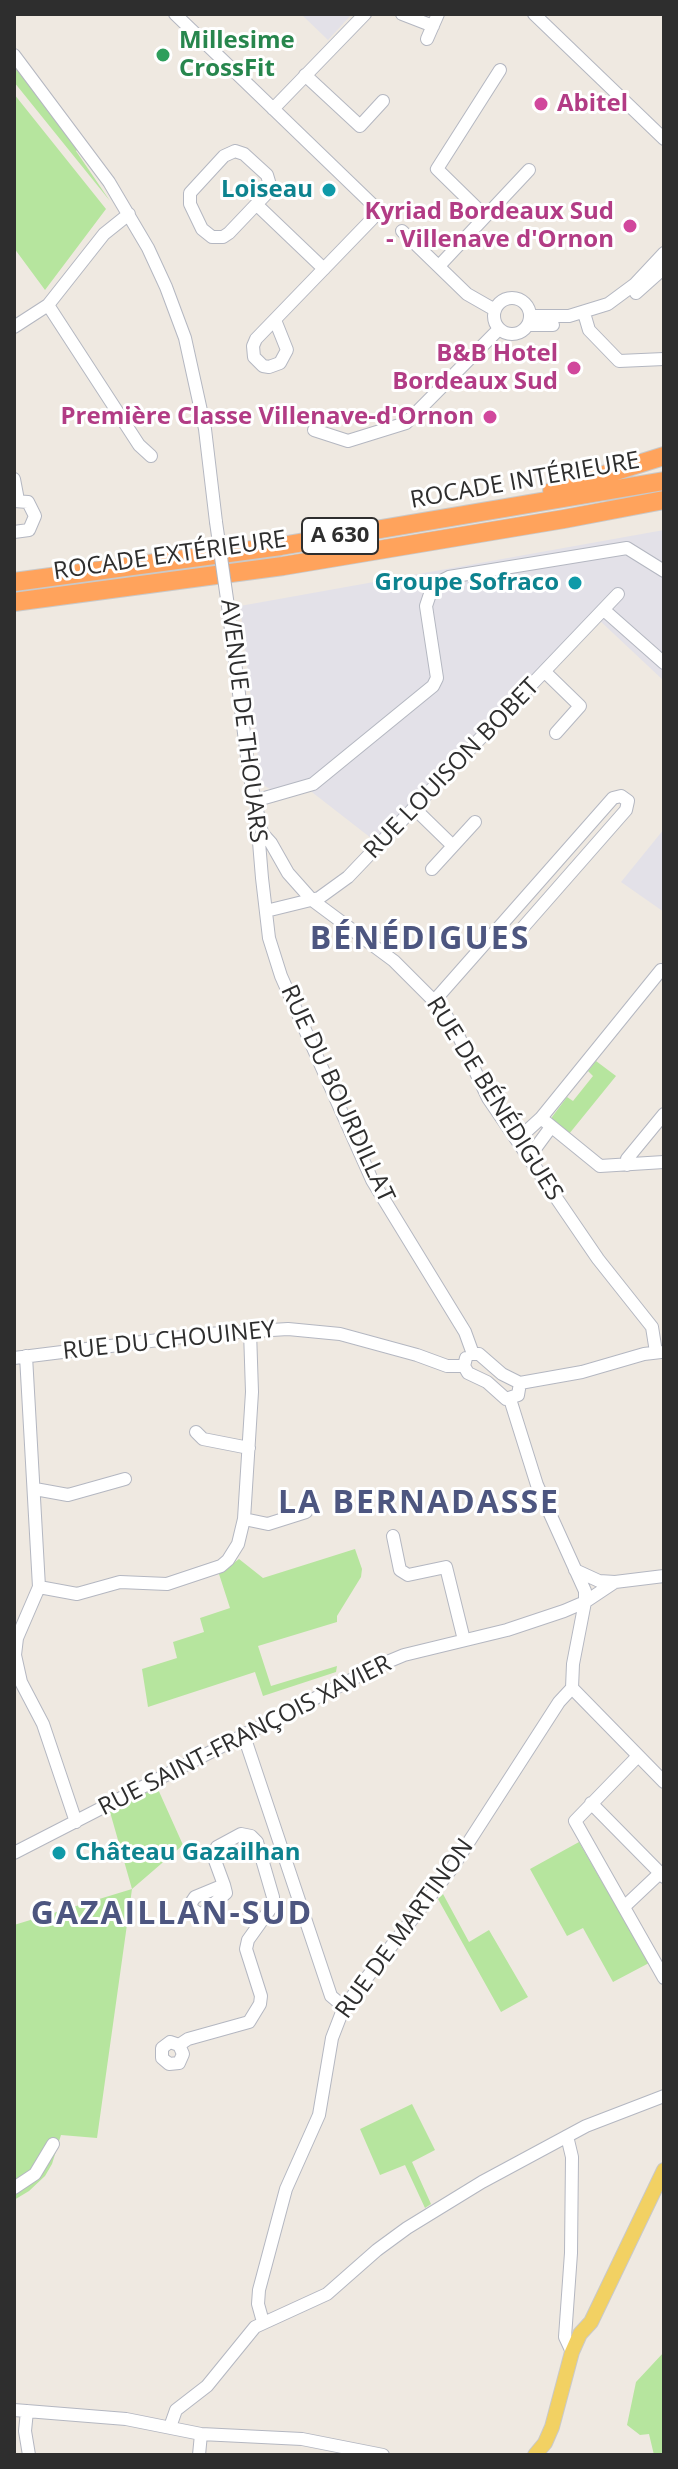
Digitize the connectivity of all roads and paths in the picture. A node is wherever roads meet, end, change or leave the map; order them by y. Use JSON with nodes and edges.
{"nodes":[{"id":1,"x":175,"y":14,"type":"edge"},
{"id":2,"x":365,"y":14,"type":"edge"},
{"id":3,"x":402,"y":14,"type":"edge"},
{"id":4,"x":534,"y":14,"type":"edge"},
{"id":5,"x":435,"y":20,"type":"edge"},
{"id":6,"x":427,"y":39,"type":"dead end"},
{"id":7,"x":14,"y":55,"type":"edge"},
{"id":8,"x":500,"y":70,"type":"dead end"},
{"id":9,"x":305,"y":75,"type":"junction"},
{"id":10,"x":383,"y":101,"type":"dead end"},
{"id":11,"x":273,"y":109,"type":"junction"},
{"id":12,"x":664,"y":139,"type":"edge"},
{"id":13,"x":529,"y":170,"type":"dead end"},
{"id":14,"x":257,"y":205,"type":"junction"},
{"id":15,"x":129,"y":214,"type":"junction"},
{"id":16,"x":485,"y":216,"type":"junction"},
{"id":17,"x":402,"y":231,"type":"dead end"},
{"id":18,"x":664,"y":253,"type":"edge"},
{"id":19,"x":439,"y":266,"type":"junction"},
{"id":20,"x":324,"y":269,"type":"junction"},
{"id":21,"x":655,"y":272,"type":"edge"},
{"id":22,"x":664,"y":288,"type":"edge"},
{"id":23,"x":48,"y":305,"type":"junction"},
{"id":24,"x":495,"y":310,"type":"junction"},
{"id":25,"x":585,"y":317,"type":"junction"},
{"id":26,"x":275,"y":320,"type":"dead end"},
{"id":27,"x":530,"y":320,"type":"junction"},
{"id":28,"x":14,"y":327,"type":"edge"},
{"id":29,"x":499,"y":329,"type":"junction"},
{"id":30,"x":664,"y":359,"type":"edge"},
{"id":31,"x":314,"y":430,"type":"dead end"},
{"id":32,"x":151,"y":456,"type":"dead end"},
{"id":33,"x":664,"y":456,"type":"edge"},
{"id":34,"x":14,"y":479,"type":"edge"},
{"id":35,"x":664,"y":481,"type":"edge"},
{"id":36,"x":16,"y":500,"type":"edge"},
{"id":37,"x":664,"y":500,"type":"edge"},
{"id":38,"x":423,"y":524,"type":"junction"},
{"id":39,"x":14,"y":532,"type":"edge"},
{"id":40,"x":140,"y":566,"type":"junction"},
{"id":41,"x":14,"y":571,"type":"edge"},
{"id":42,"x":664,"y":571,"type":"edge"},
{"id":43,"x":14,"y":582,"type":"edge"},
{"id":44,"x":618,"y":594,"type":"dead end"},
{"id":45,"x":18,"y":608,"type":"edge"},
{"id":46,"x":604,"y":610,"type":"junction"},
{"id":47,"x":664,"y":663,"type":"edge"},
{"id":48,"x":545,"y":672,"type":"junction"},
{"id":49,"x":556,"y":733,"type":"dead end"},
{"id":50,"x":254,"y":801,"type":"junction"},
{"id":51,"x":415,"y":809,"type":"junction"},
{"id":52,"x":475,"y":822,"type":"dead end"},
{"id":53,"x":262,"y":833,"type":"junction"},
{"id":54,"x":453,"y":846,"type":"junction"},
{"id":55,"x":432,"y":869,"type":"dead end"},
{"id":56,"x":312,"y":900,"type":"junction"},
{"id":57,"x":266,"y":911,"type":"junction"},
{"id":58,"x":494,"y":935,"type":"junction"},
{"id":59,"x":664,"y":972,"type":"edge"},
{"id":60,"x":435,"y":1000,"type":"junction"},
{"id":61,"x":664,"y":1114,"type":"edge"},
{"id":62,"x":546,"y":1123,"type":"junction"},
{"id":63,"x":517,"y":1140,"type":"junction"},
{"id":64,"x":529,"y":1157,"type":"junction"},
{"id":65,"x":664,"y":1162,"type":"edge"},
{"id":66,"x":627,"y":1165,"type":"junction"},
{"id":67,"x":250,"y":1331,"type":"junction"},
{"id":68,"x":660,"y":1352,"type":"edge"},
{"id":69,"x":473,"y":1354,"type":"junction"},
{"id":70,"x":20,"y":1357,"type":"edge"},
{"id":71,"x":464,"y":1366,"type":"junction"},
{"id":72,"x":520,"y":1383,"type":"junction"},
{"id":73,"x":510,"y":1399,"type":"junction"},
{"id":74,"x":196,"y":1432,"type":"dead end"},
{"id":75,"x":249,"y":1448,"type":"junction"},
{"id":76,"x":125,"y":1479,"type":"dead end"},
{"id":77,"x":35,"y":1489,"type":"junction"},
{"id":78,"x":306,"y":1512,"type":"dead end"},
{"id":79,"x":244,"y":1519,"type":"junction"},
{"id":80,"x":393,"y":1536,"type":"dead end"},
{"id":81,"x":575,"y":1570,"type":"junction"},
{"id":82,"x":664,"y":1576,"type":"edge"},
{"id":83,"x":615,"y":1582,"type":"junction"},
{"id":84,"x":39,"y":1587,"type":"junction"},
{"id":85,"x":585,"y":1602,"type":"junction"},
{"id":86,"x":464,"y":1640,"type":"junction"},
{"id":87,"x":572,"y":1688,"type":"junction"},
{"id":88,"x":243,"y":1733,"type":"junction"},
{"id":89,"x":638,"y":1756,"type":"junction"},
{"id":90,"x":664,"y":1782,"type":"edge"},
{"id":91,"x":591,"y":1803,"type":"junction"},
{"id":92,"x":76,"y":1822,"type":"junction"},
{"id":93,"x":14,"y":1853,"type":"edge"},
{"id":94,"x":288,"y":1865,"type":"junction"},
{"id":95,"x":267,"y":1870,"type":"junction"},
{"id":96,"x":662,"y":1875,"type":"edge"},
{"id":97,"x":224,"y":1885,"type":"dead end"},
{"id":98,"x":624,"y":1907,"type":"junction"},
{"id":99,"x":664,"y":1978,"type":"edge"},
{"id":100,"x":344,"y":2007,"type":"junction"},
{"id":101,"x":179,"y":2045,"type":"dead end"},
{"id":102,"x":664,"y":2096,"type":"edge"},
{"id":103,"x":567,"y":2136,"type":"junction"},
{"id":104,"x":53,"y":2144,"type":"dead end"},
{"id":105,"x":664,"y":2170,"type":"edge"},
{"id":106,"x":14,"y":2188,"type":"edge"},
{"id":107,"x":263,"y":2322,"type":"junction"},
{"id":108,"x":591,"y":2322,"type":"junction"},
{"id":109,"x":572,"y":2352,"type":"junction"},
{"id":110,"x":566,"y":2374,"type":"junction"},
{"id":111,"x":21,"y":2411,"type":"edge"},
{"id":112,"x":170,"y":2427,"type":"junction"},
{"id":113,"x":201,"y":2434,"type":"junction"},
{"id":114,"x":29,"y":2455,"type":"edge"},
{"id":115,"x":199,"y":2455,"type":"edge"},
{"id":116,"x":383,"y":2455,"type":"edge"},
{"id":117,"x":519,"y":2455,"type":"edge"},
{"id":118,"x":534,"y":2455,"type":"edge"}],
"edges":[{"from":1,"to":11,"type":"street"},
{"from":2,"to":9,"type":"street"},
{"from":3,"to":5,"type":"street"},
{"from":4,"to":12,"type":"street"},
{"from":5,"to":6,"type":"street"},
{"from":7,"to":15,"type":"street","name":"AVENUE DE THOUARS"},
{"from":8,"to":16,"type":"street"},
{"from":9,"to":10,"type":"street"},
{"from":9,"to":11,"type":"street"},
{"from":11,"to":20,"type":"street"},
{"from":13,"to":16,"type":"street"},
{"from":14,"to":14,"type":"street"},
{"from":14,"to":20,"type":"street"},
{"from":15,"to":23,"type":"street"},
{"from":15,"to":50,"type":"street","name":"AVENUE DE THOUARS","bridge":true},
{"from":16,"to":19,"type":"street"},
{"from":17,"to":19,"type":"street"},
{"from":18,"to":21,"type":"street"},
{"from":19,"to":24,"type":"street"},
{"from":20,"to":26,"type":"street"},
{"from":21,"to":22,"type":"street"},
{"from":21,"to":25,"type":"street"},
{"from":23,"to":28,"type":"street"},
{"from":23,"to":32,"type":"street"},
{"from":24,"to":27,"type":"street"},
{"from":24,"to":29,"type":"street"},
{"from":25,"to":27,"type":"street"},
{"from":25,"to":30,"type":"street"},
{"from":27,"to":29,"type":"street"},
{"from":29,"to":31,"type":"street"},
{"from":33,"to":38,"type":"highway"},
{"from":34,"to":36,"type":"street"},
{"from":35,"to":38,"type":"highway","name":"ROCADE INTÉRIEURE","number":"A 630"},
{"from":36,"to":39,"type":"street"},
{"from":37,"to":45,"type":"highway","name":"ROCADE EXTÉRIEURE","number":"A 630"},
{"from":38,"to":40,"type":"highway","name":"ROCADE INTÉRIEURE","number":"A 630"},
{"from":40,"to":41,"type":"highway"},
{"from":40,"to":43,"type":"highway","name":"ROCADE INTÉRIEURE","number":"A 630"},
{"from":42,"to":50,"type":"street"},
{"from":44,"to":46,"type":"street","name":"RUE LOUISON BOBET"},
{"from":46,"to":47,"type":"street"},
{"from":46,"to":48,"type":"street","name":"RUE LOUISON BOBET"},
{"from":48,"to":49,"type":"street"},
{"from":48,"to":51,"type":"street","name":"RUE LOUISON BOBET"},
{"from":50,"to":53,"type":"street","name":"AVENUE DE THOUARS"},
{"from":51,"to":54,"type":"street"},
{"from":51,"to":56,"type":"street","name":"RUE LOUISON BOBET"},
{"from":52,"to":54,"type":"street"},
{"from":53,"to":56,"type":"street","name":"RUE DE BÉNÉDIGUES"},
{"from":53,"to":57,"type":"street","name":"AVENUE DE THOUARS"},
{"from":54,"to":55,"type":"street"},
{"from":56,"to":57,"type":"street","name":"RUE LOUISON BOBET"},
{"from":56,"to":60,"type":"street","name":"RUE DE BÉNÉDIGUES"},
{"from":57,"to":69,"type":"street","name":"RUE DU BOURDILLAT"},
{"from":58,"to":58,"type":"street"},
{"from":58,"to":60,"type":"street"},
{"from":59,"to":62,"type":"street"},
{"from":60,"to":63,"type":"street","name":"RUE DE BÉNÉDIGUES"},
{"from":61,"to":66,"type":"street"},
{"from":62,"to":63,"type":"street"},
{"from":62,"to":64,"type":"street"},
{"from":62,"to":66,"type":"street"},
{"from":63,"to":64,"type":"street","name":"RUE DE BÉNÉDIGUES"},
{"from":64,"to":68,"type":"street","name":"RUE DE BÉNÉDIGUES"},
{"from":65,"to":66,"type":"street"},
{"from":67,"to":70,"type":"street","name":"RUE DU CHOUINEY"},
{"from":67,"to":71,"type":"street","name":"RUE DU CHOUINEY"},
{"from":67,"to":75,"type":"street"},
{"from":68,"to":72,"type":"street"},
{"from":69,"to":71,"type":"street"},
{"from":69,"to":72,"type":"street"},
{"from":70,"to":77,"type":"street"},
{"from":71,"to":73,"type":"street"},
{"from":72,"to":73,"type":"street"},
{"from":73,"to":81,"type":"street"},
{"from":74,"to":75,"type":"street"},
{"from":75,"to":79,"type":"street"},
{"from":76,"to":77,"type":"street"},
{"from":77,"to":84,"type":"street"},
{"from":78,"to":79,"type":"street"},
{"from":79,"to":84,"type":"street"},
{"from":80,"to":86,"type":"street"},
{"from":81,"to":83,"type":"street","name":"RUE SAINT-FRANÇOIS XAVIER"},
{"from":81,"to":85,"type":"street"},
{"from":82,"to":83,"type":"street","name":"RUE SAINT-FRANÇOIS XAVIER"},
{"from":83,"to":85,"type":"street","name":"RUE SAINT-FRANÇOIS XAVIER"},
{"from":84,"to":92,"type":"street"},
{"from":85,"to":86,"type":"street","name":"RUE SAINT-FRANÇOIS XAVIER"},
{"from":85,"to":87,"type":"street"},
{"from":86,"to":88,"type":"street","name":"RUE SAINT-FRANÇOIS XAVIER"},
{"from":87,"to":89,"type":"street"},
{"from":87,"to":100,"type":"street","name":"RUE DE MARTINON"},
{"from":88,"to":92,"type":"street","name":"RUE SAINT-FRANÇOIS XAVIER"},
{"from":88,"to":94,"type":"street"},
{"from":89,"to":90,"type":"street"},
{"from":89,"to":91,"type":"street"},
{"from":91,"to":96,"type":"street"},
{"from":91,"to":98,"type":"street"},
{"from":92,"to":93,"type":"street","name":"RUE SAINT-FRANÇOIS XAVIER"},
{"from":94,"to":95,"type":"street"},
{"from":94,"to":100,"type":"street"},
{"from":95,"to":97,"type":"street"},
{"from":95,"to":101,"type":"street"},
{"from":96,"to":98,"type":"street"},
{"from":98,"to":99,"type":"street"},
{"from":100,"to":107,"type":"street","name":"RUE DE MARTINON"},
{"from":102,"to":103,"type":"street"},
{"from":103,"to":107,"type":"street"},
{"from":103,"to":109,"type":"street"},
{"from":104,"to":106,"type":"street"},
{"from":105,"to":108,"type":"main road"},
{"from":107,"to":112,"type":"street"},
{"from":108,"to":109,"type":"main road"},
{"from":108,"to":110,"type":"main road"},
{"from":109,"to":110,"type":"main road"},
{"from":110,"to":118,"type":"main road"},
{"from":111,"to":112,"type":"street"},
{"from":111,"to":114,"type":"street"},
{"from":112,"to":113,"type":"street"},
{"from":113,"to":115,"type":"street"},
{"from":113,"to":116,"type":"street"},
{"from":117,"to":118,"type":"main road"}]}
